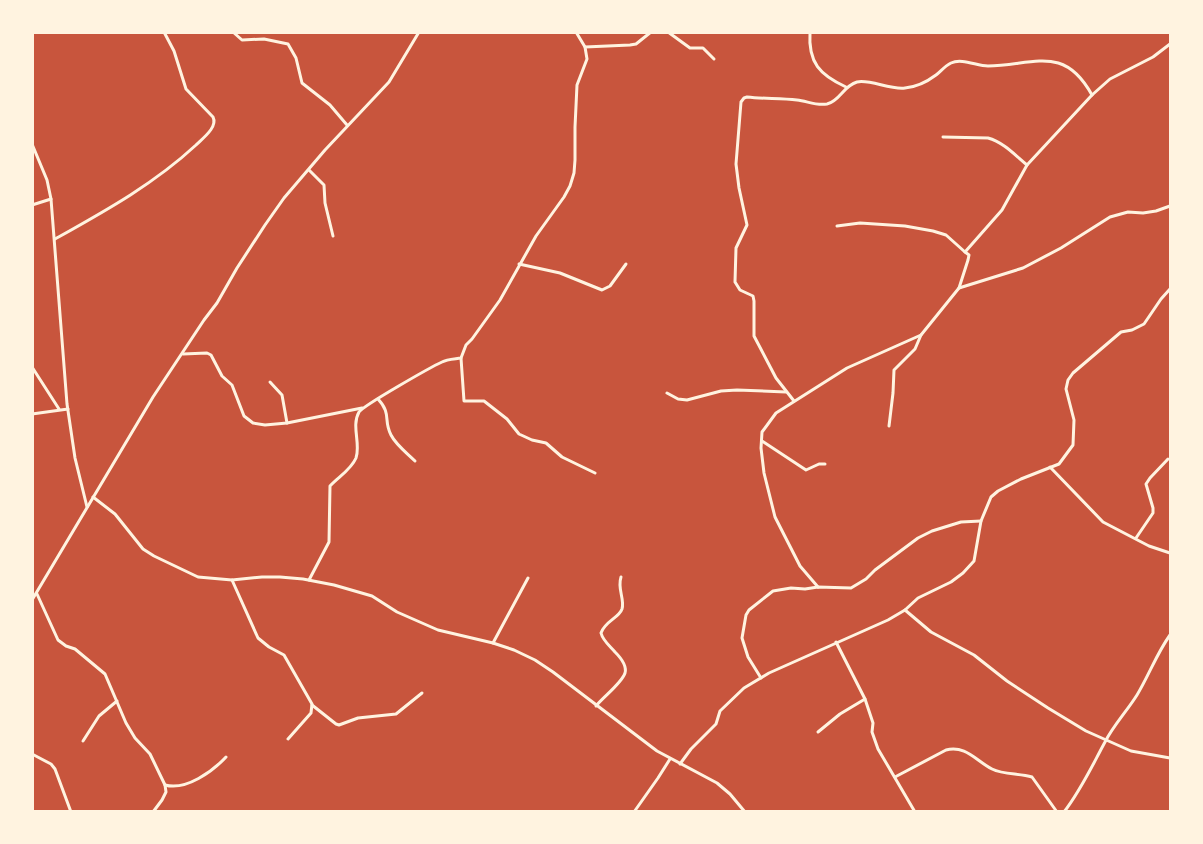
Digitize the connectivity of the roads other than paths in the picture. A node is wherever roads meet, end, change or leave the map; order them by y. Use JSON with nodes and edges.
{"nodes":[{"id":1,"x":164,"y":32,"type":"edge"},
{"id":2,"x":233,"y":32,"type":"edge"},
{"id":3,"x":419,"y":32,"type":"edge"},
{"id":4,"x":576,"y":32,"type":"edge"},
{"id":5,"x":651,"y":32,"type":"edge"},
{"id":6,"x":668,"y":32,"type":"edge"},
{"id":7,"x":810,"y":32,"type":"edge"},
{"id":8,"x":1170,"y":44,"type":"edge"},
{"id":9,"x":585,"y":47,"type":"junction"},
{"id":10,"x":714,"y":59,"type":"dead end"},
{"id":11,"x":846,"y":88,"type":"junction"},
{"id":12,"x":1092,"y":95,"type":"junction"},
{"id":13,"x":347,"y":125,"type":"junction"},
{"id":14,"x":943,"y":137,"type":"dead end"},
{"id":15,"x":32,"y":144,"type":"edge"},
{"id":16,"x":1026,"y":166,"type":"junction"},
{"id":17,"x":309,"y":170,"type":"junction"},
{"id":18,"x":51,"y":199,"type":"junction"},
{"id":19,"x":32,"y":205,"type":"edge"},
{"id":20,"x":1170,"y":206,"type":"edge"},
{"id":21,"x":837,"y":226,"type":"dead end"},
{"id":22,"x":333,"y":236,"type":"dead end"},
{"id":23,"x":54,"y":238,"type":"junction"},
{"id":24,"x":965,"y":252,"type":"junction"},
{"id":25,"x":519,"y":264,"type":"junction"},
{"id":26,"x":626,"y":264,"type":"dead end"},
{"id":27,"x":959,"y":288,"type":"junction"},
{"id":28,"x":1170,"y":289,"type":"edge"},
{"id":29,"x":921,"y":335,"type":"junction"},
{"id":30,"x":183,"y":354,"type":"junction"},
{"id":31,"x":461,"y":358,"type":"junction"},
{"id":32,"x":32,"y":367,"type":"edge"},
{"id":33,"x":270,"y":382,"type":"dead end"},
{"id":34,"x":786,"y":392,"type":"junction"},
{"id":35,"x":668,"y":393,"type":"dead end"},
{"id":36,"x":378,"y":399,"type":"junction"},
{"id":37,"x":794,"y":401,"type":"junction"},
{"id":38,"x":364,"y":408,"type":"junction"},
{"id":39,"x":58,"y":409,"type":"junction"},
{"id":40,"x":68,"y":409,"type":"junction"},
{"id":41,"x":32,"y":414,"type":"edge"},
{"id":42,"x":287,"y":423,"type":"junction"},
{"id":43,"x":889,"y":426,"type":"dead end"},
{"id":44,"x":761,"y":440,"type":"junction"},
{"id":45,"x":1168,"y":459,"type":"dead end"},
{"id":46,"x":415,"y":461,"type":"dead end"},
{"id":47,"x":825,"y":464,"type":"dead end"},
{"id":48,"x":1050,"y":467,"type":"junction"},
{"id":49,"x":595,"y":473,"type":"dead end"},
{"id":50,"x":92,"y":498,"type":"junction"},
{"id":51,"x":87,"y":507,"type":"junction"},
{"id":52,"x":981,"y":521,"type":"junction"},
{"id":53,"x":1136,"y":538,"type":"junction"},
{"id":54,"x":1170,"y":553,"type":"edge"},
{"id":55,"x":621,"y":577,"type":"dead end"},
{"id":56,"x":528,"y":578,"type":"dead end"},
{"id":57,"x":232,"y":580,"type":"junction"},
{"id":58,"x":309,"y":580,"type":"junction"},
{"id":59,"x":818,"y":586,"type":"junction"},
{"id":60,"x":37,"y":593,"type":"junction"},
{"id":61,"x":32,"y":600,"type":"edge"},
{"id":62,"x":904,"y":610,"type":"junction"},
{"id":63,"x":1170,"y":635,"type":"edge"},
{"id":64,"x":836,"y":642,"type":"junction"},
{"id":65,"x":493,"y":643,"type":"junction"},
{"id":66,"x":761,"y":678,"type":"junction"},
{"id":67,"x":422,"y":693,"type":"dead end"},
{"id":68,"x":865,"y":699,"type":"junction"},
{"id":69,"x":117,"y":701,"type":"junction"},
{"id":70,"x":312,"y":704,"type":"junction"},
{"id":71,"x":596,"y":706,"type":"junction"},
{"id":72,"x":818,"y":732,"type":"dead end"},
{"id":73,"x":288,"y":739,"type":"dead end"},
{"id":74,"x":83,"y":741,"type":"dead end"},
{"id":75,"x":1105,"y":741,"type":"junction"},
{"id":76,"x":32,"y":754,"type":"edge"},
{"id":77,"x":226,"y":757,"type":"dead end"},
{"id":78,"x":1170,"y":758,"type":"edge"},
{"id":79,"x":670,"y":759,"type":"junction"},
{"id":80,"x":680,"y":764,"type":"junction"},
{"id":81,"x":895,"y":777,"type":"junction"},
{"id":82,"x":165,"y":785,"type":"junction"},
{"id":83,"x":70,"y":812,"type":"edge"},
{"id":84,"x":153,"y":812,"type":"edge"},
{"id":85,"x":634,"y":812,"type":"edge"},
{"id":86,"x":745,"y":812,"type":"edge"},
{"id":87,"x":915,"y":812,"type":"edge"},
{"id":88,"x":1056,"y":812,"type":"edge"},
{"id":89,"x":1064,"y":812,"type":"edge"}],
"edges":[{"from":1,"to":23,"type":"street"},
{"from":2,"to":13,"type":"street"},
{"from":3,"to":13,"type":"street"},
{"from":4,"to":9,"type":"street"},
{"from":5,"to":9,"type":"street"},
{"from":6,"to":10,"type":"street"},
{"from":7,"to":11,"type":"street"},
{"from":8,"to":12,"type":"street"},
{"from":9,"to":25,"type":"street"},
{"from":11,"to":12,"type":"street"},
{"from":11,"to":34,"type":"street"},
{"from":12,"to":16,"type":"street"},
{"from":13,"to":17,"type":"street"},
{"from":14,"to":16,"type":"street"},
{"from":15,"to":18,"type":"street"},
{"from":16,"to":24,"type":"street"},
{"from":17,"to":22,"type":"street"},
{"from":17,"to":30,"type":"street"},
{"from":18,"to":19,"type":"street"},
{"from":18,"to":23,"type":"street"},
{"from":20,"to":27,"type":"street"},
{"from":21,"to":24,"type":"street"},
{"from":23,"to":40,"type":"street"},
{"from":24,"to":27,"type":"street"},
{"from":25,"to":26,"type":"street"},
{"from":25,"to":31,"type":"street"},
{"from":27,"to":29,"type":"street"},
{"from":28,"to":48,"type":"street"},
{"from":29,"to":37,"type":"street"},
{"from":29,"to":43,"type":"street"},
{"from":30,"to":42,"type":"street"},
{"from":30,"to":50,"type":"street"},
{"from":31,"to":36,"type":"street"},
{"from":31,"to":49,"type":"street"},
{"from":32,"to":39,"type":"street"},
{"from":33,"to":42,"type":"street"},
{"from":34,"to":35,"type":"street"},
{"from":34,"to":37,"type":"street"},
{"from":36,"to":38,"type":"street"},
{"from":36,"to":46,"type":"street"},
{"from":37,"to":44,"type":"street"},
{"from":38,"to":42,"type":"street"},
{"from":38,"to":58,"type":"street"},
{"from":39,"to":40,"type":"street"},
{"from":39,"to":41,"type":"street"},
{"from":40,"to":51,"type":"street"},
{"from":44,"to":47,"type":"street"},
{"from":44,"to":59,"type":"street"},
{"from":45,"to":53,"type":"street"},
{"from":48,"to":52,"type":"street"},
{"from":48,"to":53,"type":"street"},
{"from":50,"to":51,"type":"street"},
{"from":50,"to":57,"type":"street"},
{"from":51,"to":60,"type":"street"},
{"from":52,"to":59,"type":"street"},
{"from":52,"to":62,"type":"street"},
{"from":53,"to":54,"type":"street"},
{"from":55,"to":71,"type":"street"},
{"from":56,"to":65,"type":"street"},
{"from":57,"to":58,"type":"street"},
{"from":57,"to":70,"type":"street"},
{"from":58,"to":65,"type":"street"},
{"from":59,"to":66,"type":"street"},
{"from":60,"to":61,"type":"street"},
{"from":60,"to":69,"type":"street"},
{"from":62,"to":64,"type":"street"},
{"from":62,"to":75,"type":"street"},
{"from":63,"to":75,"type":"street"},
{"from":64,"to":66,"type":"street"},
{"from":64,"to":68,"type":"street"},
{"from":65,"to":71,"type":"street"},
{"from":66,"to":80,"type":"street"},
{"from":67,"to":70,"type":"street"},
{"from":68,"to":72,"type":"street"},
{"from":68,"to":81,"type":"street"},
{"from":69,"to":74,"type":"street"},
{"from":69,"to":82,"type":"street"},
{"from":70,"to":73,"type":"street"},
{"from":71,"to":79,"type":"street"},
{"from":75,"to":78,"type":"street"},
{"from":75,"to":89,"type":"street"},
{"from":76,"to":83,"type":"street"},
{"from":77,"to":82,"type":"street"},
{"from":79,"to":80,"type":"street"},
{"from":79,"to":85,"type":"street"},
{"from":80,"to":86,"type":"street"},
{"from":81,"to":87,"type":"street"},
{"from":81,"to":88,"type":"street"},
{"from":82,"to":84,"type":"street"}]}
